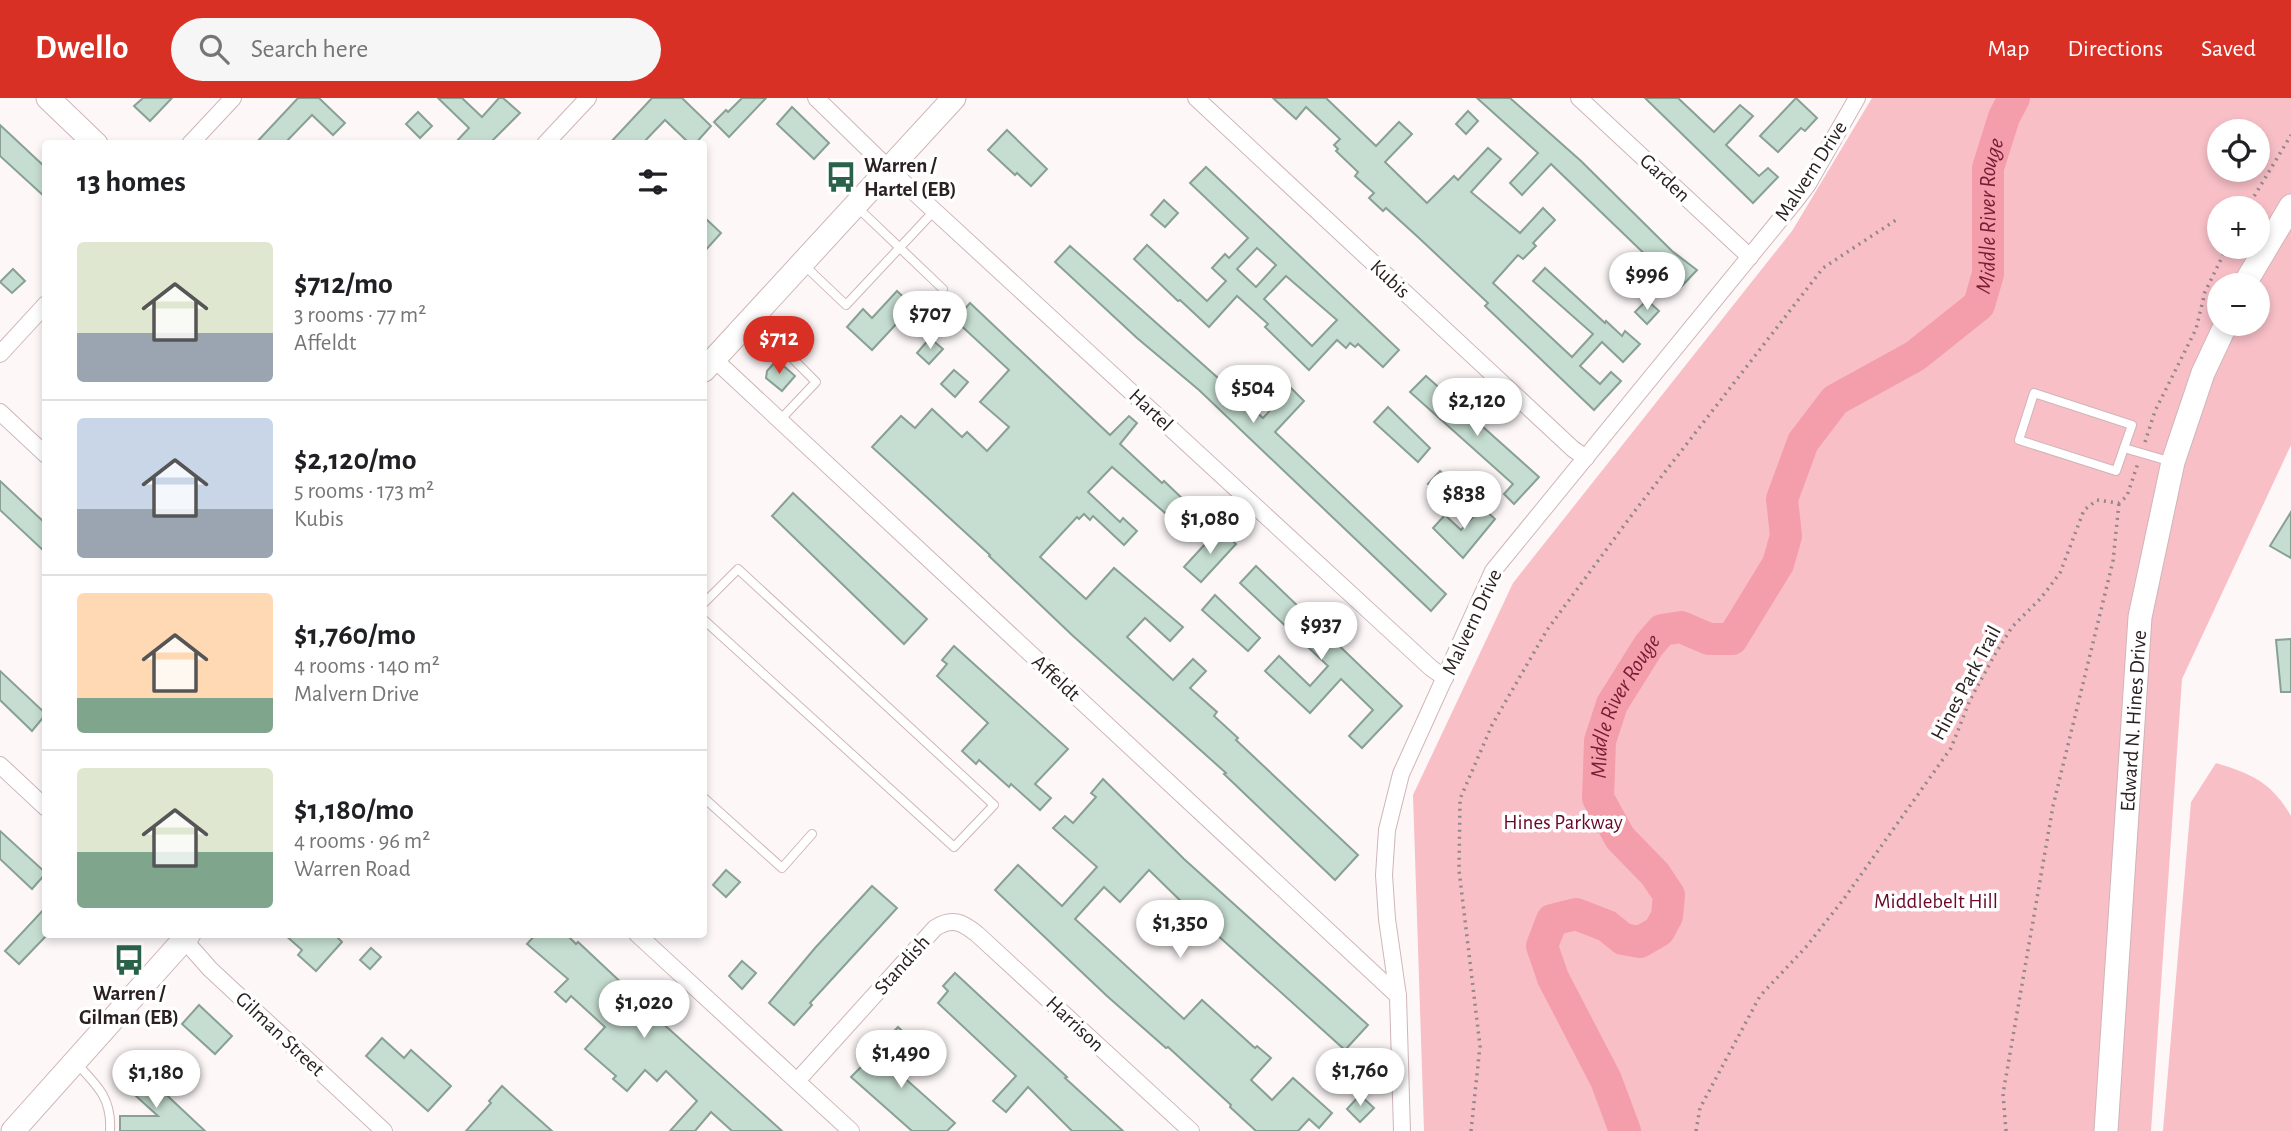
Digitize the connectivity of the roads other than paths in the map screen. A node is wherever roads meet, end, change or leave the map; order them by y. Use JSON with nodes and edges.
{"nodes":[{"id":1,"x":48,"y":98,"type":"edge"},
{"id":2,"x":233,"y":98,"type":"edge"},
{"id":3,"x":588,"y":98,"type":"edge"},
{"id":4,"x":816,"y":98,"type":"edge"},
{"id":5,"x":954,"y":98,"type":"edge"},
{"id":6,"x":1196,"y":98,"type":"edge"},
{"id":7,"x":1579,"y":98,"type":"edge"},
{"id":8,"x":1857,"y":98,"type":"edge"},
{"id":9,"x":92,"y":140,"type":"edge"},
{"id":10,"x":194,"y":140,"type":"edge"},
{"id":11,"x":549,"y":140,"type":"edge"},
{"id":12,"x":890,"y":169,"type":"junction"},
{"id":13,"x":855,"y":205,"type":"junction"},
{"id":14,"x":2291,"y":206,"type":"edge"},
{"id":15,"x":935,"y":211,"type":"junction"},
{"id":16,"x":900,"y":248,"type":"junction"},
{"id":17,"x":1750,"y":257,"type":"junction"},
{"id":18,"x":802,"y":263,"type":"junction"},
{"id":19,"x":2251,"y":273,"type":"edge"},
{"id":20,"x":943,"y":289,"type":"dead end"},
{"id":21,"x":42,"y":308,"type":"edge"},
{"id":22,"x":751,"y":318,"type":"junction"},
{"id":23,"x":2220,"y":336,"type":"edge"},
{"id":24,"x":0,"y":354,"type":"edge"},
{"id":25,"x":709,"y":364,"type":"edge"},
{"id":26,"x":0,"y":412,"type":"edge"},
{"id":27,"x":780,"y":420,"type":"junction"},
{"id":28,"x":2124,"y":448,"type":"junction"},
{"id":29,"x":42,"y":451,"type":"edge"},
{"id":30,"x":1586,"y":458,"type":"junction"},
{"id":31,"x":2174,"y":462,"type":"junction"},
{"id":32,"x":707,"y":600,"type":"edge"},
{"id":33,"x":707,"y":623,"type":"edge"},
{"id":34,"x":1445,"y":678,"type":"junction"},
{"id":35,"x":0,"y":765,"type":"edge"},
{"id":36,"x":707,"y":801,"type":"edge"},
{"id":37,"x":42,"y":804,"type":"edge"},
{"id":38,"x":812,"y":834,"type":"dead end"},
{"id":39,"x":956,"y":921,"type":"joint"},
{"id":40,"x":182,"y":938,"type":"edge"},
{"id":41,"x":186,"y":938,"type":"edge"},
{"id":42,"x":641,"y":938,"type":"edge"},
{"id":43,"x":1398,"y":996,"type":"junction"},
{"id":44,"x":75,"y":1062,"type":"junction"},
{"id":45,"x":797,"y":1081,"type":"junction"},
{"id":46,"x":13,"y":1131,"type":"edge"},
{"id":47,"x":110,"y":1131,"type":"edge"},
{"id":48,"x":384,"y":1131,"type":"edge"},
{"id":49,"x":851,"y":1131,"type":"edge"},
{"id":50,"x":1191,"y":1131,"type":"edge"},
{"id":51,"x":1402,"y":1131,"type":"edge"},
{"id":52,"x":2106,"y":1131,"type":"edge"}],
"edges":[{"from":1,"to":9,"type":"street"},
{"from":2,"to":10,"type":"street"},
{"from":3,"to":11,"type":"street"},
{"from":4,"to":12,"type":"street","name":"Hartel"},
{"from":5,"to":12,"type":"street"},
{"from":6,"to":30,"type":"street","name":"Kubis"},
{"from":7,"to":17,"type":"street","name":"Garden"},
{"from":8,"to":17,"type":"street","name":"Malvern Drive"},
{"from":12,"to":13,"type":"street"},
{"from":12,"to":15,"type":"street","name":"Hartel"},
{"from":13,"to":16,"type":"lane"},
{"from":13,"to":18,"type":"street"},
{"from":14,"to":19,"type":"street"},
{"from":15,"to":16,"type":"lane"},
{"from":15,"to":34,"type":"street","name":"Hartel"},
{"from":16,"to":18,"type":"lane"},
{"from":16,"to":20,"type":"lane"},
{"from":17,"to":30,"type":"street","name":"Malvern Drive"},
{"from":18,"to":22,"type":"street"},
{"from":21,"to":24,"type":"street"},
{"from":22,"to":25,"type":"street"},
{"from":22,"to":27,"type":"lane"},
{"from":23,"to":31,"type":"street","name":"Edward N. Hines Drive"},
{"from":25,"to":27,"type":"street","name":"Affeldt"},
{"from":26,"to":29,"type":"street"},
{"from":27,"to":43,"type":"street","name":"Affeldt"},
{"from":28,"to":28,"type":"lane"},
{"from":28,"to":31,"type":"lane"},
{"from":30,"to":34,"type":"street","name":"Malvern Drive"},
{"from":31,"to":52,"type":"street","name":"Edward N. Hines Drive"},
{"from":32,"to":33,"type":"lane"},
{"from":34,"to":43,"type":"street","name":"Malvern Drive"},
{"from":35,"to":37,"type":"street"},
{"from":36,"to":38,"type":"lane"},
{"from":39,"to":45,"type":"street","name":"Standish"},
{"from":39,"to":50,"type":"street","name":"Harrison"},
{"from":40,"to":44,"type":"street"},
{"from":41,"to":48,"type":"street","name":"Gilman Street"},
{"from":42,"to":45,"type":"street"},
{"from":43,"to":51,"type":"street","name":"Malvern Drive"},
{"from":44,"to":46,"type":"street"},
{"from":44,"to":47,"type":"lane"},
{"from":45,"to":49,"type":"street"}]}
